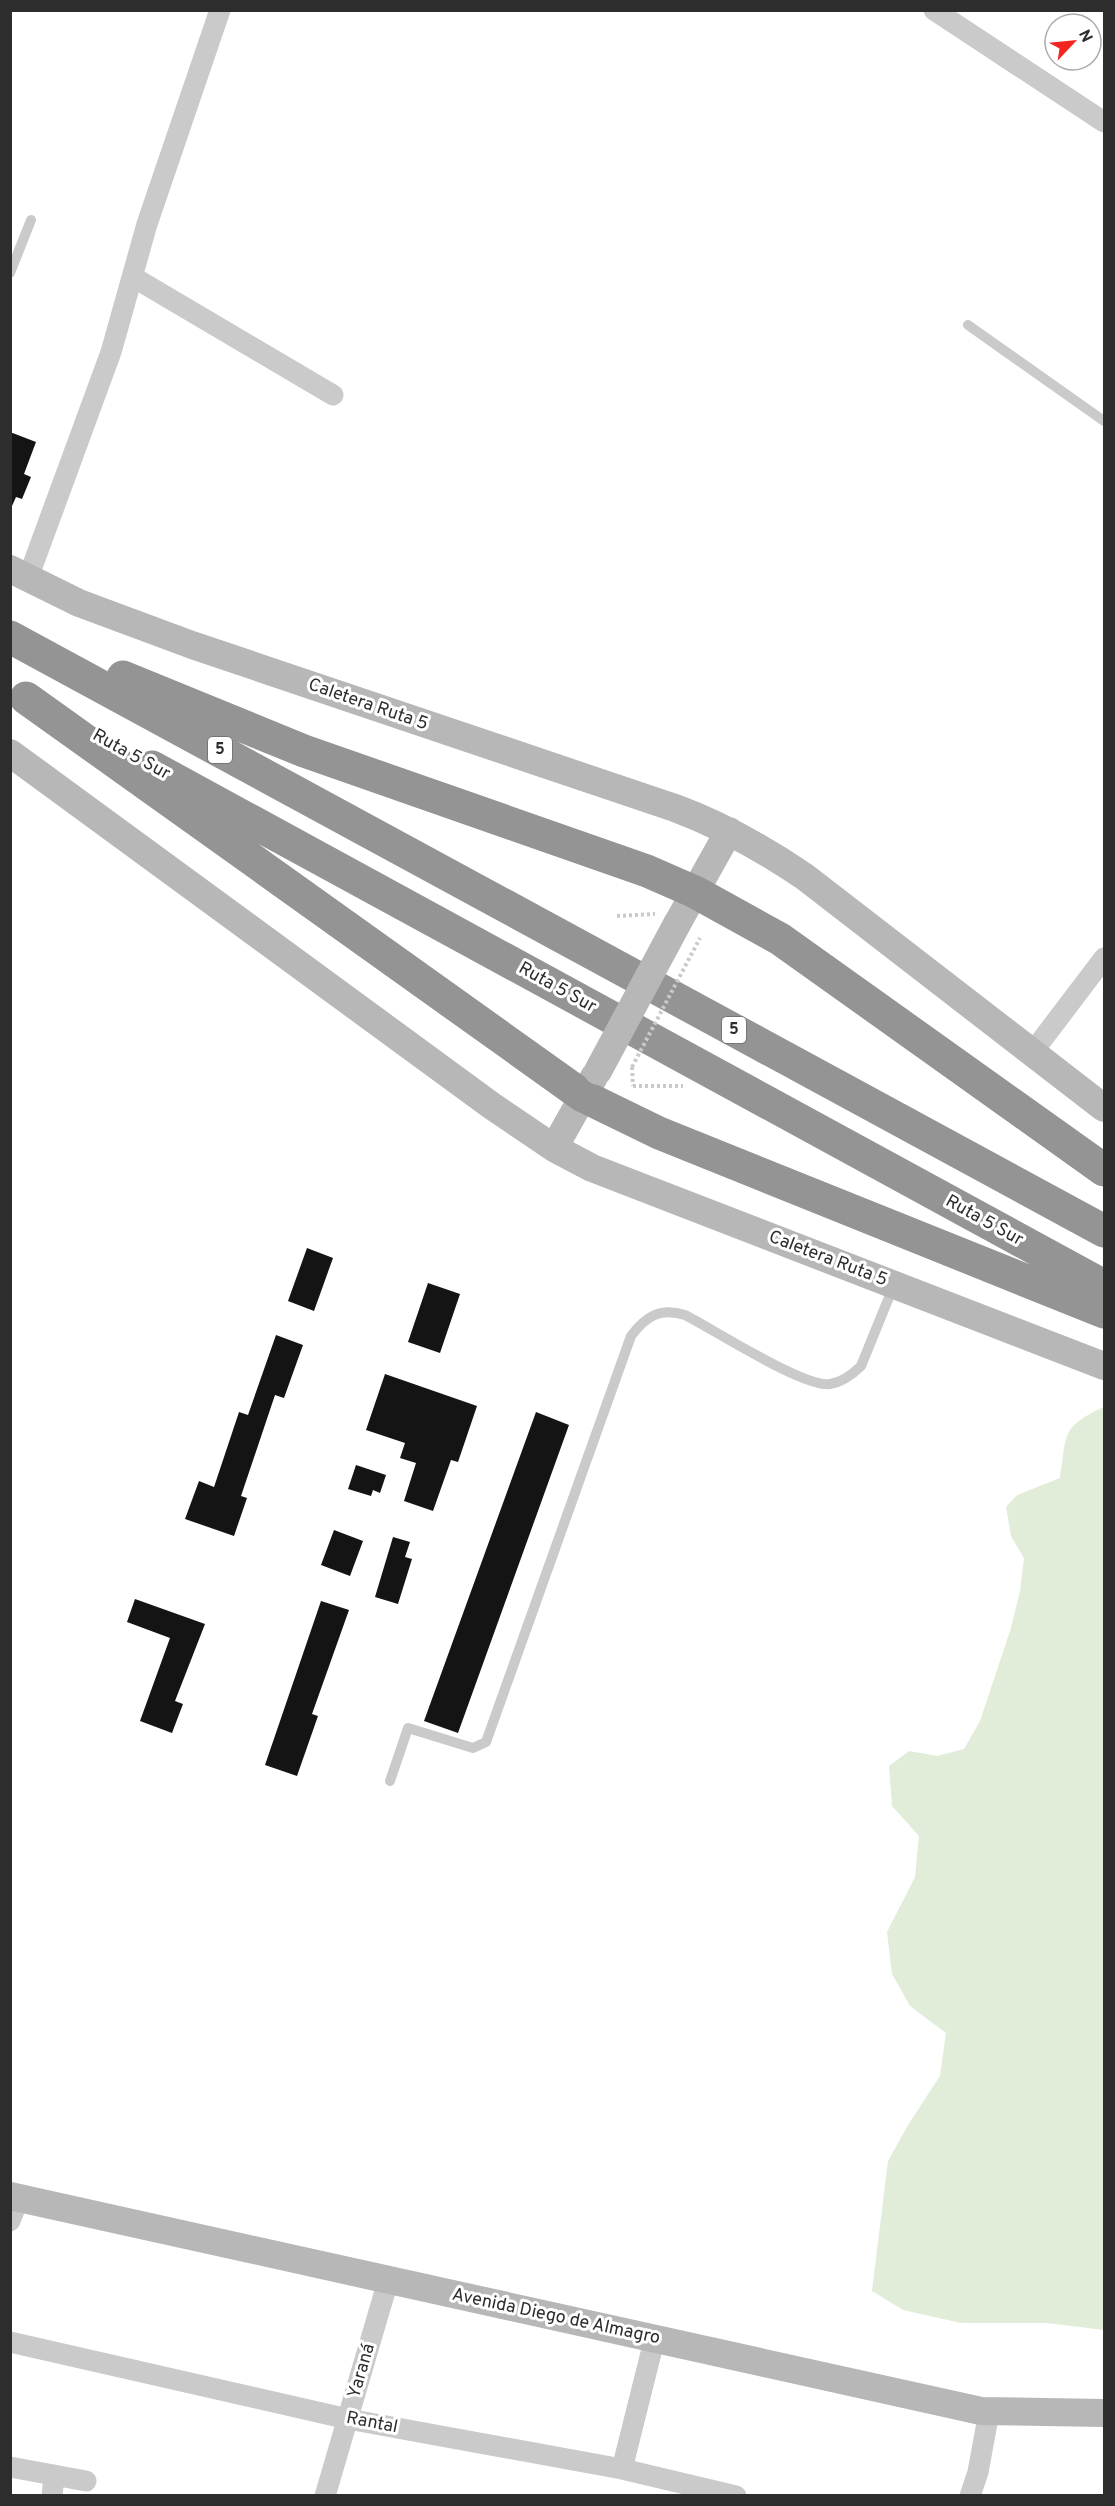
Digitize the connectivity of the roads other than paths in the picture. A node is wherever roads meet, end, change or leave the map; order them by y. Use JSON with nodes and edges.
{"nodes":[{"id":1,"x":220,"y":10,"type":"edge"},
{"id":2,"x":934,"y":10,"type":"edge"},
{"id":3,"x":965,"y":19,"type":"edge"},
{"id":4,"x":1104,"y":122,"type":"edge"},
{"id":5,"x":31,"y":220,"type":"dead end"},
{"id":6,"x":10,"y":273,"type":"edge"},
{"id":7,"x":134,"y":278,"type":"junction"},
{"id":8,"x":968,"y":325,"type":"dead end"},
{"id":9,"x":333,"y":395,"type":"dead end"},
{"id":10,"x":1104,"y":421,"type":"edge"},
{"id":11,"x":19,"y":574,"type":"edge"},
{"id":12,"x":10,"y":631,"type":"edge"},
{"id":13,"x":10,"y":637,"type":"edge"},
{"id":14,"x":18,"y":694,"type":"edge"},
{"id":15,"x":10,"y":753,"type":"edge"},
{"id":16,"x":729,"y":831,"type":"junction"},
{"id":17,"x":695,"y":892,"type":"junction"},
{"id":18,"x":1104,"y":958,"type":"edge"},
{"id":19,"x":1032,"y":1053,"type":"junction"},
{"id":20,"x":590,"y":1084,"type":"junction"},
{"id":21,"x":1104,"y":1108,"type":"edge"},
{"id":22,"x":554,"y":1148,"type":"junction"},
{"id":23,"x":1104,"y":1170,"type":"edge"},
{"id":24,"x":1104,"y":1231,"type":"edge"},
{"id":25,"x":894,"y":1284,"type":"junction"},
{"id":26,"x":1104,"y":1286,"type":"edge"},
{"id":27,"x":1104,"y":1312,"type":"edge"},
{"id":28,"x":1104,"y":1366,"type":"edge"},
{"id":29,"x":390,"y":1781,"type":"dead end"},
{"id":30,"x":13,"y":2205,"type":"edge"},
{"id":31,"x":388,"y":2281,"type":"junction"},
{"id":32,"x":655,"y":2337,"type":"junction"},
{"id":33,"x":10,"y":2342,"type":"edge"},
{"id":34,"x":989,"y":2412,"type":"junction"},
{"id":35,"x":1104,"y":2413,"type":"edge"},
{"id":36,"x":348,"y":2419,"type":"junction"},
{"id":37,"x":10,"y":2467,"type":"edge"},
{"id":38,"x":622,"y":2469,"type":"junction"},
{"id":39,"x":86,"y":2481,"type":"dead end"},
{"id":40,"x":53,"y":2485,"type":"edge"},
{"id":41,"x":713,"y":2493,"type":"edge"},
{"id":42,"x":324,"y":2496,"type":"edge"},
{"id":43,"x":736,"y":2496,"type":"edge"},
{"id":44,"x":970,"y":2496,"type":"edge"}],
"edges":[{"from":1,"to":7,"type":"street"},
{"from":2,"to":3,"type":"street"},
{"from":3,"to":4,"type":"street"},
{"from":5,"to":6,"type":"lane"},
{"from":7,"to":9,"type":"street"},
{"from":7,"to":11,"type":"street"},
{"from":8,"to":10,"type":"lane"},
{"from":11,"to":16,"type":"street","name":"Caletera Ruta 5"},
{"from":12,"to":17,"type":"highway"},
{"from":13,"to":24,"type":"highway","number":"5"},
{"from":14,"to":20,"type":"highway"},
{"from":14,"to":26,"type":"highway","name":"Ruta 5 Sur"},
{"from":15,"to":22,"type":"street","name":"Caletera Ruta 5"},
{"from":16,"to":17,"type":"street"},
{"from":16,"to":19,"type":"street","name":"Caletera Ruta 5"},
{"from":17,"to":20,"type":"street","bridge":true},
{"from":17,"to":23,"type":"highway"},
{"from":18,"to":19,"type":"street"},
{"from":19,"to":21,"type":"street","name":"Caletera Ruta 5"},
{"from":20,"to":22,"type":"street"},
{"from":20,"to":27,"type":"highway"},
{"from":22,"to":25,"type":"street","name":"Caletera Ruta 5"},
{"from":25,"to":28,"type":"street","name":"Caletera Ruta 5"},
{"from":25,"to":29,"type":"lane"},
{"from":30,"to":31,"type":"street","name":"Avenida Diego de Almagro"},
{"from":31,"to":32,"type":"street","name":"Avenida Diego de Almagro"},
{"from":31,"to":36,"type":"street","name":"Yaraná"},
{"from":32,"to":34,"type":"street","name":"Avenida Diego de Almagro"},
{"from":32,"to":38,"type":"street"},
{"from":33,"to":36,"type":"street","name":"Rantal"},
{"from":34,"to":35,"type":"street","name":"Avenida Diego de Almagro"},
{"from":34,"to":44,"type":"street"},
{"from":36,"to":38,"type":"street","name":"Rantal"},
{"from":36,"to":42,"type":"street","name":"Yaraná"},
{"from":37,"to":40,"type":"street"},
{"from":38,"to":41,"type":"street","name":"Rantal"},
{"from":39,"to":40,"type":"street"},
{"from":41,"to":43,"type":"street","name":"Rantal"}]}
